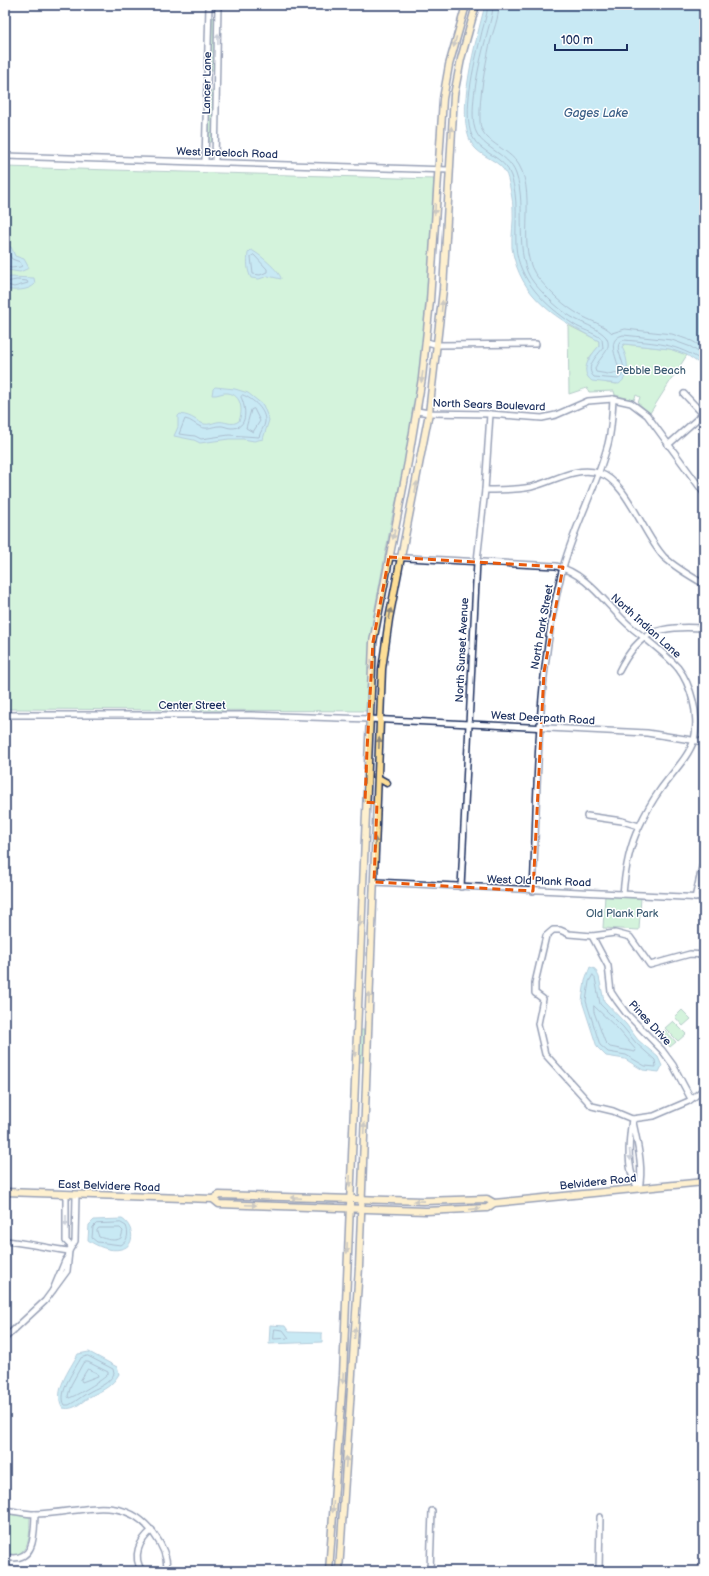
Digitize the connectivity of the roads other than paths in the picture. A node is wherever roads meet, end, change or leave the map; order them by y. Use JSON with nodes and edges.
{"nodes":[{"id":1,"x":209,"y":5,"type":"edge"},
{"id":2,"x":218,"y":5,"type":"edge"},
{"id":3,"x":466,"y":5,"type":"edge"},
{"id":4,"x":476,"y":5,"type":"edge"},
{"id":5,"x":5,"y":156,"type":"edge"},
{"id":6,"x":206,"y":162,"type":"junction"},
{"id":7,"x":215,"y":162,"type":"junction"},
{"id":8,"x":437,"y":170,"type":"junction"},
{"id":9,"x":449,"y":170,"type":"junction"},
{"id":10,"x":427,"y":342,"type":"junction"},
{"id":11,"x":536,"y":344,"type":"dead end"},
{"id":12,"x":438,"y":345,"type":"junction"},
{"id":13,"x":684,"y":394,"type":"dead end"},
{"id":14,"x":613,"y":399,"type":"junction"},
{"id":15,"x":417,"y":411,"type":"junction"},
{"id":16,"x":429,"y":413,"type":"junction"},
{"id":17,"x":703,"y":413,"type":"edge"},
{"id":18,"x":490,"y":414,"type":"junction"},
{"id":19,"x":668,"y":445,"type":"junction"},
{"id":20,"x":599,"y":473,"type":"junction"},
{"id":21,"x":485,"y":490,"type":"junction"},
{"id":22,"x":704,"y":493,"type":"edge"},
{"id":23,"x":389,"y":557,"type":"junction"},
{"id":24,"x":400,"y":558,"type":"junction"},
{"id":25,"x":477,"y":561,"type":"junction"},
{"id":26,"x":563,"y":567,"type":"junction"},
{"id":27,"x":704,"y":584,"type":"edge"},
{"id":28,"x":704,"y":628,"type":"edge"},
{"id":29,"x":644,"y":636,"type":"junction"},
{"id":30,"x":619,"y":671,"type":"dead end"},
{"id":31,"x":5,"y":715,"type":"edge"},
{"id":32,"x":369,"y":719,"type":"junction"},
{"id":33,"x":380,"y":719,"type":"junction"},
{"id":34,"x":469,"y":725,"type":"junction"},
{"id":35,"x":540,"y":728,"type":"junction"},
{"id":36,"x":694,"y":740,"type":"junction"},
{"id":37,"x":704,"y":742,"type":"edge"},
{"id":38,"x":378,"y":778,"type":"junction"},
{"id":39,"x":377,"y":787,"type":"junction"},
{"id":40,"x":365,"y":802,"type":"junction"},
{"id":41,"x":377,"y":803,"type":"junction"},
{"id":42,"x":587,"y":816,"type":"dead end"},
{"id":43,"x":639,"y":826,"type":"junction"},
{"id":44,"x":704,"y":859,"type":"edge"},
{"id":45,"x":374,"y":882,"type":"junction"},
{"id":46,"x":461,"y":887,"type":"junction"},
{"id":47,"x":533,"y":891,"type":"junction"},
{"id":48,"x":623,"y":894,"type":"junction"},
{"id":49,"x":695,"y":898,"type":"junction"},
{"id":50,"x":704,"y":898,"type":"edge"},
{"id":51,"x":592,"y":936,"type":"junction"},
{"id":52,"x":704,"y":956,"type":"edge"},
{"id":53,"x":704,"y":1089,"type":"edge"},
{"id":54,"x":691,"y":1099,"type":"junction"},
{"id":55,"x":632,"y":1119,"type":"junction"},
{"id":56,"x":704,"y":1182,"type":"edge"},
{"id":57,"x":639,"y":1188,"type":"junction"},
{"id":58,"x":5,"y":1192,"type":"edge"},
{"id":59,"x":66,"y":1194,"type":"junction"},
{"id":60,"x":76,"y":1195,"type":"junction"},
{"id":61,"x":213,"y":1199,"type":"junction"},
{"id":62,"x":349,"y":1200,"type":"junction"},
{"id":63,"x":361,"y":1200,"type":"junction"},
{"id":64,"x":494,"y":1203,"type":"junction"},
{"id":65,"x":349,"y":1209,"type":"junction"},
{"id":66,"x":360,"y":1209,"type":"junction"},
{"id":67,"x":5,"y":1241,"type":"edge"},
{"id":68,"x":69,"y":1251,"type":"junction"},
{"id":69,"x":5,"y":1338,"type":"edge"},
{"id":70,"x":5,"y":1510,"type":"edge"},
{"id":71,"x":432,"y":1511,"type":"dead end"},
{"id":72,"x":35,"y":1514,"type":"junction"},
{"id":73,"x":600,"y":1517,"type":"dead end"},
{"id":74,"x":152,"y":1530,"type":"junction"},
{"id":75,"x":5,"y":1557,"type":"edge"},
{"id":76,"x":142,"y":1571,"type":"edge"},
{"id":77,"x":167,"y":1571,"type":"edge"},
{"id":78,"x":329,"y":1571,"type":"edge"},
{"id":79,"x":339,"y":1571,"type":"edge"},
{"id":80,"x":430,"y":1571,"type":"edge"},
{"id":81,"x":599,"y":1571,"type":"edge"}],
"edges":[{"from":1,"to":6,"type":"street","name":"Lancer Lane"},
{"from":7,"to":2,"type":"street","name":"Lancer Lane","one_way":true},
{"from":3,"to":8,"type":"main road","one_way":true},
{"from":9,"to":4,"type":"main road","one_way":true},
{"from":5,"to":6,"type":"street","name":"West Braeloch Road"},
{"from":6,"to":7,"type":"street","name":"West Braeloch Road"},
{"from":7,"to":8,"type":"street","name":"West Braeloch Road"},
{"from":8,"to":9,"type":"street","name":"West Braeloch Road"},
{"from":8,"to":10,"type":"main road","one_way":true},
{"from":12,"to":9,"type":"main road","one_way":true},
{"from":10,"to":12,"type":"street"},
{"from":10,"to":15,"type":"main road","one_way":true},
{"from":11,"to":12,"type":"street"},
{"from":12,"to":16,"type":"main road"},
{"from":13,"to":17,"type":"street"},
{"from":14,"to":18,"type":"street","name":"North Sears Boulevard"},
{"from":14,"to":19,"type":"street","name":"North Sears Boulevard"},
{"from":14,"to":20,"type":"street","name":"North Park Street"},
{"from":15,"to":16,"type":"street","name":"North Sears Boulevard"},
{"from":15,"to":23,"type":"main road","one_way":true},
{"from":16,"to":18,"type":"street","name":"North Sears Boulevard"},
{"from":24,"to":16,"type":"main road","one_way":true},
{"from":17,"to":19,"type":"street"},
{"from":18,"to":21,"type":"street","name":"North Sunset Avenue"},
{"from":19,"to":22,"type":"street","name":"North Sears Boulevard"},
{"from":20,"to":21,"type":"street"},
{"from":20,"to":26,"type":"street","name":"North Park Street"},
{"from":20,"to":27,"type":"street"},
{"from":21,"to":25,"type":"street","name":"North Sunset Avenue"},
{"from":23,"to":24,"type":"street","name":"North Indian Lane"},
{"from":23,"to":32,"type":"main road","one_way":true},
{"from":24,"to":25,"type":"street","name":"North Indian Lane"},
{"from":33,"to":24,"type":"main road","one_way":true},
{"from":25,"to":26,"type":"street","name":"North Indian Lane"},
{"from":25,"to":34,"type":"street","name":"North Sunset Avenue"},
{"from":26,"to":29,"type":"street","name":"North Indian Lane"},
{"from":26,"to":35,"type":"street","name":"North Park Street"},
{"from":28,"to":29,"type":"street"},
{"from":29,"to":30,"type":"street"},
{"from":29,"to":36,"type":"street","name":"North Indian Lane"},
{"from":31,"to":32,"type":"street","name":"Center Street"},
{"from":32,"to":33,"type":"street","name":"Center Street"},
{"from":32,"to":40,"type":"main road"},
{"from":33,"to":34,"type":"street","name":"West Deerpath Road"},
{"from":38,"to":33,"type":"main road","one_way":true},
{"from":34,"to":35,"type":"street","name":"West Deerpath Road"},
{"from":34,"to":46,"type":"street","name":"North Sunset Avenue"},
{"from":35,"to":36,"type":"street","name":"West Deerpath Road"},
{"from":35,"to":47,"type":"street","name":"North Park Street"},
{"from":36,"to":37,"type":"street","name":"West Deerpath Road"},
{"from":36,"to":43,"type":"street","name":"North Indian Lane"},
{"from":38,"to":39,"type":"main road"},
{"from":38,"to":39,"type":"main road"},
{"from":39,"to":41,"type":"main road"},
{"from":40,"to":41,"type":"main road"},
{"from":40,"to":62,"type":"main road","one_way":true},
{"from":45,"to":41,"type":"main road","one_way":true},
{"from":42,"to":43,"type":"street"},
{"from":43,"to":48,"type":"street","name":"North Indian Lane"},
{"from":44,"to":49,"type":"street"},
{"from":45,"to":46,"type":"street","name":"West Old Plank Road"},
{"from":63,"to":45,"type":"main road","one_way":true},
{"from":46,"to":47,"type":"street","name":"West Old Plank Road"},
{"from":47,"to":48,"type":"street","name":"West Old Plank Road"},
{"from":48,"to":49,"type":"street","name":"West Old Plank Road"},
{"from":49,"to":50,"type":"street","name":"West Old Plank Road"},
{"from":51,"to":52,"type":"street"},
{"from":51,"to":54,"type":"street","name":"Pines Drive"},
{"from":51,"to":55,"type":"street"},
{"from":53,"to":54,"type":"street"},
{"from":54,"to":55,"type":"street"},
{"from":55,"to":57,"type":"street"},
{"from":55,"to":57,"type":"street","one_way":true},
{"from":56,"to":57,"type":"main road","name":"Belvidere Road"},
{"from":57,"to":64,"type":"main road","name":"Belvidere Road"},
{"from":58,"to":59,"type":"main road","name":"East Belvidere Road"},
{"from":59,"to":60,"type":"main road","name":"East Belvidere Road"},
{"from":59,"to":68,"type":"street","one_way":true},
{"from":60,"to":61,"type":"main road","name":"East Belvidere Road"},
{"from":60,"to":68,"type":"street"},
{"from":62,"to":61,"type":"main road","name":"East Belvidere Road","one_way":true},
{"from":61,"to":65,"type":"main road","name":"East Belvidere Road","one_way":true},
{"from":62,"to":63,"type":"main road","name":"Belvidere Road"},
{"from":62,"to":65,"type":"main road"},
{"from":64,"to":63,"type":"main road","name":"Belvidere Road","one_way":true},
{"from":63,"to":66,"type":"main road"},
{"from":66,"to":64,"type":"main road","name":"Belvidere Road","one_way":true},
{"from":65,"to":66,"type":"main road","name":"Belvidere Road"},
{"from":65,"to":78,"type":"main road","one_way":true},
{"from":79,"to":66,"type":"main road","one_way":true},
{"from":67,"to":68,"type":"street"},
{"from":68,"to":69,"type":"street"},
{"from":70,"to":72,"type":"street"},
{"from":71,"to":80,"type":"street"},
{"from":72,"to":74,"type":"street"},
{"from":72,"to":75,"type":"street"},
{"from":73,"to":81,"type":"street"},
{"from":74,"to":76,"type":"street"},
{"from":74,"to":77,"type":"street"}]}
